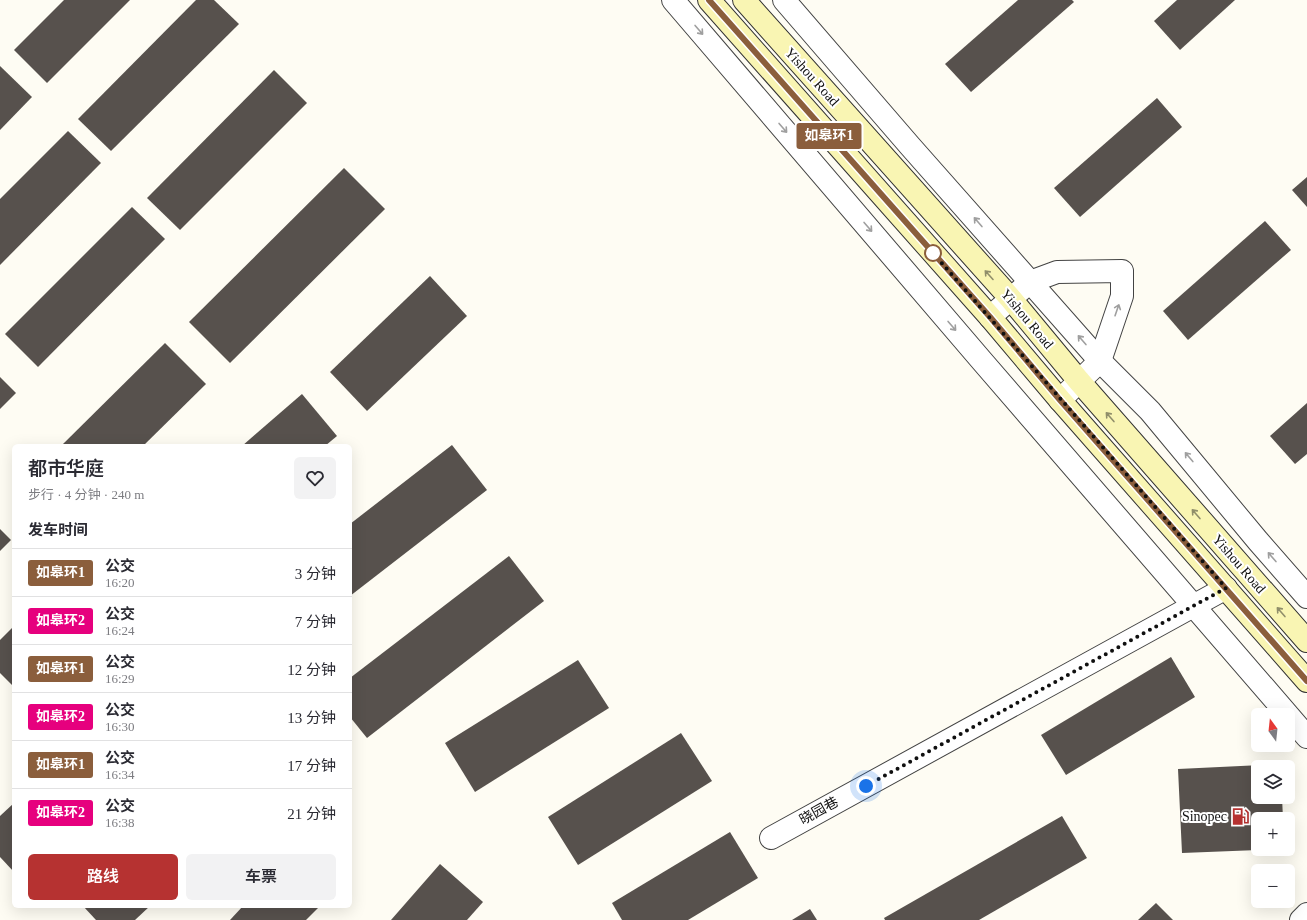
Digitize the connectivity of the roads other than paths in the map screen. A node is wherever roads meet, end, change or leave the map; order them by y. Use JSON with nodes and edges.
{"nodes":[{"id":1,"x":673,"y":0,"type":"edge"},
{"id":2,"x":744,"y":0,"type":"edge"},
{"id":3,"x":784,"y":0,"type":"edge"},
{"id":4,"x":715,"y":2,"type":"edge"},
{"id":5,"x":1030,"y":282,"type":"junction"},
{"id":6,"x":1011,"y":299,"type":"junction"},
{"id":7,"x":990,"y":317,"type":"junction"},
{"id":8,"x":1100,"y":361,"type":"junction"},
{"id":9,"x":1079,"y":381,"type":"junction"},
{"id":10,"x":1060,"y":400,"type":"junction"},
{"id":11,"x":1226,"y":588,"type":"junction"},
{"id":12,"x":1307,"y":596,"type":"edge"},
{"id":13,"x":1194,"y":606,"type":"junction"},
{"id":14,"x":1307,"y":642,"type":"edge"},
{"id":15,"x":1307,"y":681,"type":"edge"},
{"id":16,"x":1307,"y":737,"type":"edge"},
{"id":17,"x":771,"y":838,"type":"dead end"},
{"id":18,"x":1307,"y":914,"type":"edge"},
{"id":19,"x":1301,"y":920,"type":"edge"}],
"edges":[{"from":1,"to":13,"type":"street","one_way":true},
{"from":6,"to":2,"type":"main road","name":"Yishou Road","one_way":true},
{"from":5,"to":3,"type":"street","one_way":true},
{"from":4,"to":7,"type":"main road","name":"Yishou Road"},
{"from":5,"to":6,"type":"street"},
{"from":8,"to":5,"type":"street","one_way":true},
{"from":8,"to":5,"type":"street","one_way":true},
{"from":6,"to":7,"type":"street"},
{"from":6,"to":9,"type":"main road","name":"Yishou Road"},
{"from":7,"to":10,"type":"main road","name":"Yishou Road"},
{"from":8,"to":9,"type":"street"},
{"from":12,"to":8,"type":"street","one_way":true},
{"from":9,"to":10,"type":"street"},
{"from":14,"to":9,"type":"main road","name":"Yishou Road","one_way":true},
{"from":10,"to":11,"type":"main road","name":"Yishou Road"},
{"from":11,"to":13,"type":"street","name":"晓园巷"},
{"from":11,"to":15,"type":"main road","name":"Yishou Road"},
{"from":13,"to":16,"type":"street"},
{"from":13,"to":17,"type":"street","name":"晓园巷"},
{"from":18,"to":19,"type":"street"}]}
